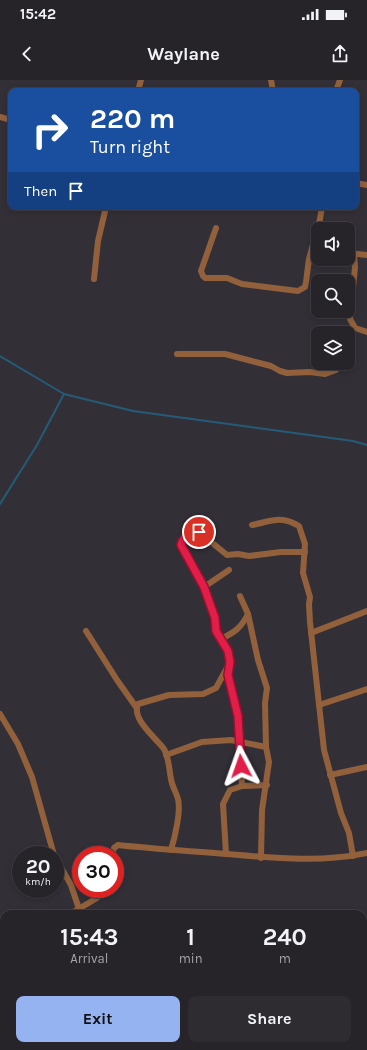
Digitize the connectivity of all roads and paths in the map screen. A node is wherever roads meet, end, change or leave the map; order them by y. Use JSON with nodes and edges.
{"nodes":[{"id":1,"x":105,"y":210,"type":"edge"},
{"id":2,"x":322,"y":210,"type":"edge"},
{"id":3,"x":320,"y":222,"type":"edge"},
{"id":4,"x":216,"y":228,"type":"dead end"},
{"id":5,"x":355,"y":254,"type":"edge"},
{"id":6,"x":311,"y":255,"type":"edge"},
{"id":7,"x":367,"y":255,"type":"edge"},
{"id":8,"x":354,"y":266,"type":"edge"},
{"id":9,"x":94,"y":279,"type":"dead end"},
{"id":10,"x":353,"y":325,"type":"joint"},
{"id":11,"x":367,"y":332,"type":"edge"},
{"id":12,"x":177,"y":354,"type":"dead end"},
{"id":13,"x":336,"y":370,"type":"edge"},
{"id":14,"x":252,"y":525,"type":"dead end"},
{"id":15,"x":305,"y":552,"type":"junction"},
{"id":16,"x":229,"y":570,"type":"dead end"},
{"id":17,"x":204,"y":587,"type":"junction"},
{"id":18,"x":240,"y":596,"type":"dead end"},
{"id":19,"x":367,"y":611,"type":"edge"},
{"id":20,"x":248,"y":614,"type":"junction"},
{"id":21,"x":86,"y":631,"type":"dead end"},
{"id":22,"x":311,"y":633,"type":"junction"},
{"id":23,"x":221,"y":639,"type":"junction"},
{"id":24,"x":230,"y":662,"type":"junction"},
{"id":25,"x":367,"y":689,"type":"edge"},
{"id":26,"x":319,"y":706,"type":"junction"},
{"id":27,"x":136,"y":707,"type":"junction"},
{"id":28,"x":0,"y":714,"type":"edge"},
{"id":29,"x":240,"y":741,"type":"junction"},
{"id":30,"x":266,"y":747,"type":"junction"},
{"id":31,"x":166,"y":755,"type":"junction"},
{"id":32,"x":367,"y":766,"type":"edge"},
{"id":33,"x":330,"y":775,"type":"junction"},
{"id":34,"x":267,"y":785,"type":"junction"},
{"id":35,"x":242,"y":786,"type":"junction"},
{"id":36,"x":51,"y":846,"type":"edge"},
{"id":37,"x":117,"y":846,"type":"edge"},
{"id":38,"x":172,"y":850,"type":"junction"},
{"id":39,"x":367,"y":853,"type":"edge"},
{"id":40,"x":226,"y":854,"type":"junction"},
{"id":41,"x":353,"y":856,"type":"junction"},
{"id":42,"x":261,"y":858,"type":"junction"},
{"id":43,"x":64,"y":873,"type":"edge"},
{"id":44,"x":97,"y":898,"type":"edge"},
{"id":45,"x":79,"y":909,"type":"joint"}],
"edges":[{"from":1,"to":9,"type":"street"},
{"from":2,"to":3,"type":"street"},
{"from":4,"to":6,"type":"street"},
{"from":5,"to":7,"type":"street"},
{"from":8,"to":10,"type":"street"},
{"from":10,"to":11,"type":"street"},
{"from":12,"to":13,"type":"street"},
{"from":14,"to":15,"type":"street"},
{"from":15,"to":17,"type":"street"},
{"from":15,"to":22,"type":"street"},
{"from":16,"to":17,"type":"street"},
{"from":17,"to":23,"type":"street"},
{"from":18,"to":20,"type":"street"},
{"from":19,"to":22,"type":"street"},
{"from":20,"to":23,"type":"street"},
{"from":20,"to":30,"type":"street"},
{"from":21,"to":27,"type":"street"},
{"from":22,"to":26,"type":"street"},
{"from":23,"to":24,"type":"street"},
{"from":24,"to":27,"type":"street"},
{"from":24,"to":29,"type":"street"},
{"from":25,"to":26,"type":"street"},
{"from":26,"to":33,"type":"street"},
{"from":27,"to":31,"type":"street"},
{"from":28,"to":36,"type":"street"},
{"from":29,"to":30,"type":"street"},
{"from":29,"to":31,"type":"street"},
{"from":29,"to":35,"type":"street"},
{"from":30,"to":34,"type":"street"},
{"from":31,"to":38,"type":"street"},
{"from":32,"to":33,"type":"street"},
{"from":33,"to":41,"type":"street"},
{"from":34,"to":35,"type":"street"},
{"from":34,"to":42,"type":"street"},
{"from":35,"to":40,"type":"street"},
{"from":37,"to":38,"type":"street"},
{"from":38,"to":40,"type":"street"},
{"from":39,"to":41,"type":"street"},
{"from":40,"to":42,"type":"street"},
{"from":41,"to":42,"type":"street"},
{"from":43,"to":45,"type":"street"},
{"from":44,"to":45,"type":"street"}]}
